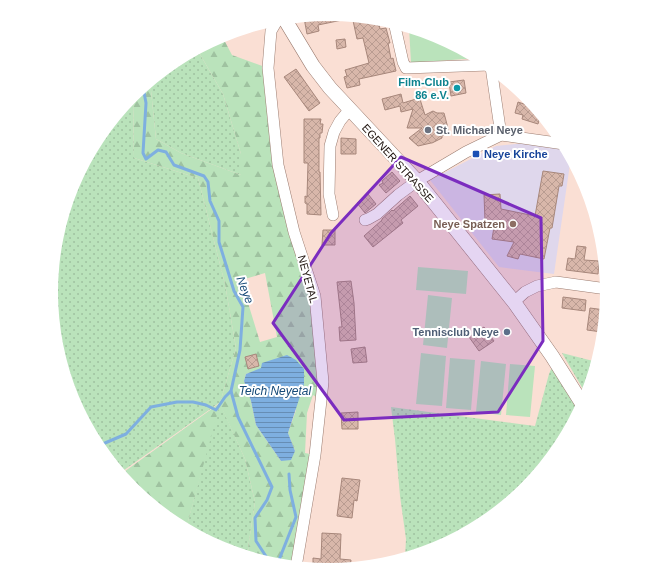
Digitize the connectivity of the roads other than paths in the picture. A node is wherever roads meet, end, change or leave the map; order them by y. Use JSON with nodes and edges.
{"nodes":[{"id":1,"x":288,"y":24,"type":"edge"},
{"id":2,"x":273,"y":27,"type":"edge"},
{"id":3,"x":396,"y":29,"type":"edge"},
{"id":4,"x":478,"y":65,"type":"edge"},
{"id":5,"x":492,"y":76,"type":"edge"},
{"id":6,"x":350,"y":109,"type":"junction"},
{"id":7,"x":501,"y":135,"type":"junction"},
{"id":8,"x":556,"y":143,"type":"edge"},
{"id":9,"x":417,"y":181,"type":"junction"},
{"id":10,"x":333,"y":216,"type":"dead end"},
{"id":11,"x":365,"y":220,"type":"dead end"},
{"id":12,"x":600,"y":288,"type":"edge"},
{"id":13,"x":514,"y":302,"type":"junction"},
{"id":14,"x":579,"y":399,"type":"edge"},
{"id":15,"x":297,"y":561,"type":"edge"}],
"edges":[{"from":1,"to":6,"type":"street","name":"EGENER STRASSE"},
{"from":2,"to":15,"type":"street","name":"NEYETAL"},
{"from":3,"to":4,"type":"street"},
{"from":5,"to":7,"type":"street"},
{"from":6,"to":9,"type":"street","name":"EGENER STRASSE"},
{"from":6,"to":10,"type":"street"},
{"from":7,"to":8,"type":"street"},
{"from":7,"to":9,"type":"street"},
{"from":9,"to":11,"type":"street"},
{"from":9,"to":13,"type":"street","name":"EGENER STRASSE"},
{"from":12,"to":13,"type":"street"},
{"from":13,"to":14,"type":"street","name":"EGENER STRASSE"}]}
